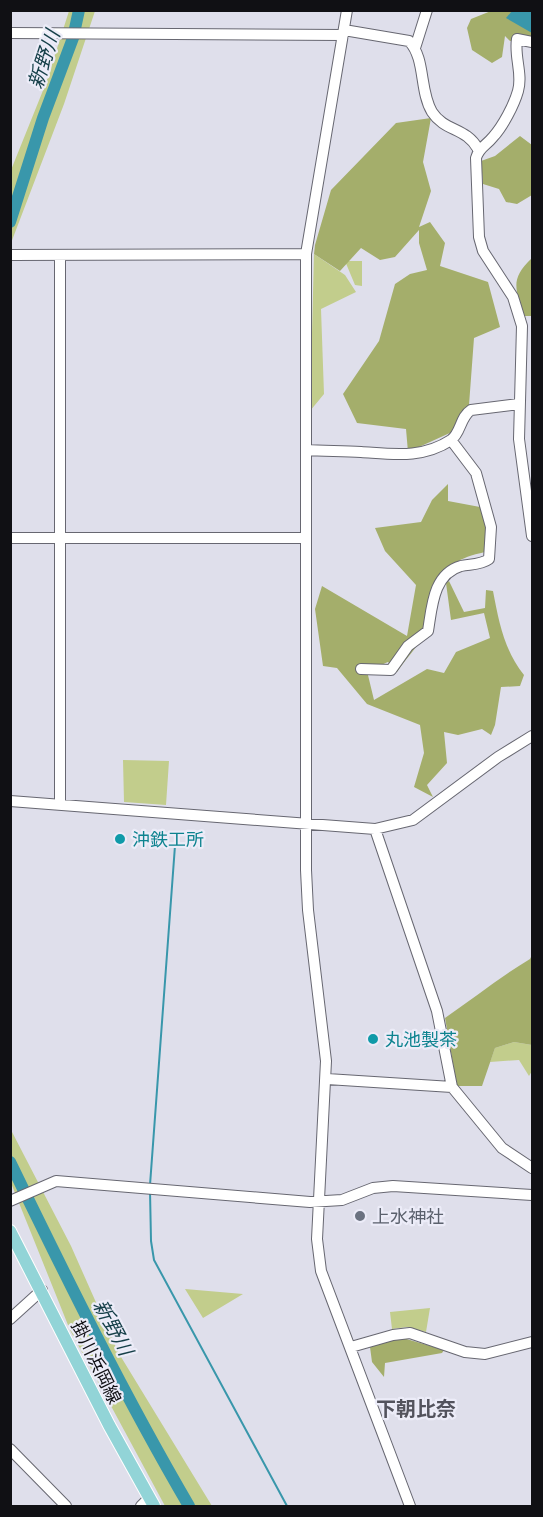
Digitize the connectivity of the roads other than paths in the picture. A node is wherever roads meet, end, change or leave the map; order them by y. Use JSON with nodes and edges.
{"nodes":[{"id":1,"x":347,"y":10,"type":"edge"},
{"id":2,"x":427,"y":10,"type":"edge"},
{"id":3,"x":10,"y":33,"type":"edge"},
{"id":4,"x":343,"y":33,"type":"junction"},
{"id":5,"x":532,"y":42,"type":"edge"},
{"id":6,"x":415,"y":48,"type":"junction"},
{"id":7,"x":478,"y":149,"type":"junction"},
{"id":8,"x":306,"y":254,"type":"junction"},
{"id":9,"x":10,"y":255,"type":"edge"},
{"id":10,"x":60,"y":255,"type":"junction"},
{"id":11,"x":519,"y":404,"type":"junction"},
{"id":12,"x":451,"y":440,"type":"junction"},
{"id":13,"x":306,"y":450,"type":"junction"},
{"id":14,"x":532,"y":536,"type":"edge"},
{"id":15,"x":60,"y":537,"type":"junction"},
{"id":16,"x":10,"y":538,"type":"edge"},
{"id":17,"x":305,"y":538,"type":"junction"},
{"id":18,"x":361,"y":669,"type":"dead end"},
{"id":19,"x":532,"y":736,"type":"edge"},
{"id":20,"x":10,"y":801,"type":"edge"},
{"id":21,"x":60,"y":805,"type":"junction"},
{"id":22,"x":305,"y":825,"type":"junction"},
{"id":23,"x":375,"y":829,"type":"junction"},
{"id":24,"x":327,"y":1079,"type":"junction"},
{"id":25,"x":452,"y":1086,"type":"junction"},
{"id":26,"x":532,"y":1168,"type":"edge"},
{"id":27,"x":532,"y":1195,"type":"edge"},
{"id":28,"x":13,"y":1199,"type":"edge"},
{"id":29,"x":320,"y":1201,"type":"junction"},
{"id":30,"x":10,"y":1232,"type":"edge"},
{"id":31,"x":42,"y":1290,"type":"junction"},
{"id":32,"x":10,"y":1318,"type":"edge"},
{"id":33,"x":532,"y":1342,"type":"edge"},
{"id":34,"x":351,"y":1347,"type":"junction"},
{"id":35,"x":10,"y":1449,"type":"edge"},
{"id":36,"x":148,"y":1504,"type":"edge"},
{"id":37,"x":66,"y":1506,"type":"edge"},
{"id":38,"x":410,"y":1506,"type":"edge"}],
"edges":[{"from":1,"to":4,"type":"street"},
{"from":2,"to":6,"type":"street"},
{"from":3,"to":4,"type":"street"},
{"from":4,"to":6,"type":"street"},
{"from":4,"to":8,"type":"street"},
{"from":5,"to":7,"type":"street"},
{"from":6,"to":7,"type":"street"},
{"from":7,"to":11,"type":"street"},
{"from":8,"to":10,"type":"street"},
{"from":8,"to":13,"type":"street"},
{"from":9,"to":10,"type":"street"},
{"from":10,"to":15,"type":"street"},
{"from":11,"to":12,"type":"street"},
{"from":11,"to":14,"type":"street"},
{"from":12,"to":13,"type":"street"},
{"from":12,"to":18,"type":"street"},
{"from":13,"to":17,"type":"street"},
{"from":15,"to":16,"type":"street"},
{"from":15,"to":17,"type":"street"},
{"from":15,"to":21,"type":"street"},
{"from":17,"to":22,"type":"street"},
{"from":19,"to":23,"type":"street"},
{"from":20,"to":21,"type":"street"},
{"from":21,"to":22,"type":"street"},
{"from":22,"to":23,"type":"street"},
{"from":22,"to":24,"type":"street"},
{"from":23,"to":25,"type":"street"},
{"from":24,"to":25,"type":"street"},
{"from":24,"to":29,"type":"street"},
{"from":25,"to":26,"type":"street"},
{"from":27,"to":29,"type":"street"},
{"from":28,"to":29,"type":"street"},
{"from":29,"to":34,"type":"street"},
{"from":30,"to":31,"type":"main road","name":"掛川浜岡線"},
{"from":31,"to":32,"type":"street"},
{"from":31,"to":36,"type":"main road","name":"掛川浜岡線"},
{"from":33,"to":34,"type":"street"},
{"from":34,"to":38,"type":"street"},
{"from":35,"to":37,"type":"street"}]}
